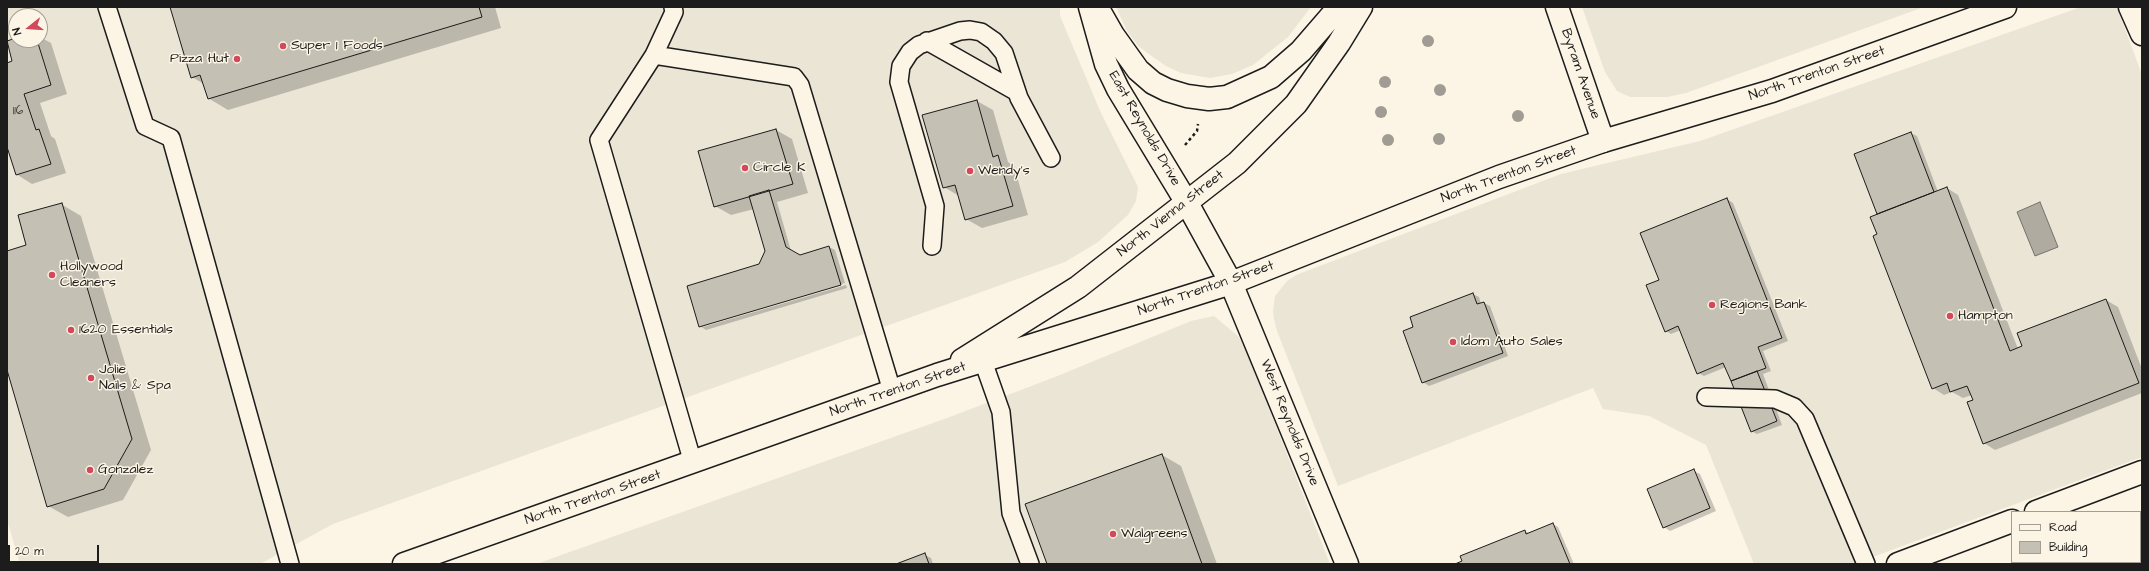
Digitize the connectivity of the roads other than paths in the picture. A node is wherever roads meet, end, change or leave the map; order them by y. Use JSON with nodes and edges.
{"nodes":[{"id":1,"x":107,"y":7,"type":"edge"},
{"id":2,"x":673,"y":7,"type":"edge"},
{"id":3,"x":1090,"y":7,"type":"edge"},
{"id":4,"x":1097,"y":7,"type":"edge"},
{"id":5,"x":1339,"y":7,"type":"edge"},
{"id":6,"x":1361,"y":7,"type":"edge"},
{"id":7,"x":1557,"y":7,"type":"edge"},
{"id":8,"x":2004,"y":7,"type":"edge"},
{"id":9,"x":2130,"y":7,"type":"edge"},
{"id":10,"x":2142,"y":34,"type":"edge"},
{"id":11,"x":927,"y":41,"type":"junction"},
{"id":12,"x":654,"y":55,"type":"junction"},
{"id":13,"x":1017,"y":92,"type":"junction"},
{"id":14,"x":1603,"y":141,"type":"junction"},
{"id":15,"x":1051,"y":158,"type":"dead end"},
{"id":16,"x":1187,"y":203,"type":"junction"},
{"id":17,"x":932,"y":246,"type":"dead end"},
{"id":18,"x":1231,"y":283,"type":"junction"},
{"id":19,"x":983,"y":361,"type":"junction"},
{"id":20,"x":937,"y":375,"type":"junction"},
{"id":21,"x":892,"y":391,"type":"junction"},
{"id":22,"x":1706,"y":397,"type":"dead end"},
{"id":23,"x":693,"y":463,"type":"junction"},
{"id":24,"x":2142,"y":472,"type":"edge"},
{"id":25,"x":2039,"y":511,"type":"edge"},
{"id":26,"x":2011,"y":521,"type":"edge"},
{"id":27,"x":290,"y":564,"type":"edge"},
{"id":28,"x":404,"y":564,"type":"edge"},
{"id":29,"x":1030,"y":564,"type":"edge"},
{"id":30,"x":1347,"y":564,"type":"edge"},
{"id":31,"x":1866,"y":564,"type":"edge"},
{"id":32,"x":1898,"y":564,"type":"edge"}],
"edges":[{"from":1,"to":27,"type":"lane"},
{"from":2,"to":12,"type":"lane"},
{"from":3,"to":16,"type":"main road","name":"East Reynolds Drive"},
{"from":4,"to":5,"type":"main road"},
{"from":6,"to":16,"type":"main road","name":"North Vienna Street"},
{"from":7,"to":14,"type":"main road","name":"Byram Avenue"},
{"from":8,"to":14,"type":"main road","name":"North Trenton Street"},
{"from":9,"to":10,"type":"main road"},
{"from":11,"to":13,"type":"lane"},
{"from":11,"to":13,"type":"lane"},
{"from":11,"to":17,"type":"lane"},
{"from":12,"to":21,"type":"lane"},
{"from":12,"to":23,"type":"lane"},
{"from":13,"to":15,"type":"lane"},
{"from":14,"to":18,"type":"main road","name":"North Trenton Street"},
{"from":16,"to":18,"type":"main road","name":"East Reynolds Drive"},
{"from":16,"to":20,"type":"main road","name":"North Vienna Street"},
{"from":18,"to":19,"type":"main road","name":"North Trenton Street"},
{"from":18,"to":30,"type":"main road","name":"West Reynolds Drive"},
{"from":19,"to":20,"type":"main road","name":"North Trenton Street"},
{"from":19,"to":29,"type":"lane"},
{"from":20,"to":21,"type":"main road","name":"North Trenton Street"},
{"from":21,"to":23,"type":"main road","name":"North Trenton Street"},
{"from":22,"to":31,"type":"lane"},
{"from":23,"to":28,"type":"main road","name":"North Trenton Street"},
{"from":24,"to":25,"type":"main road"},
{"from":26,"to":32,"type":"main road"}]}
